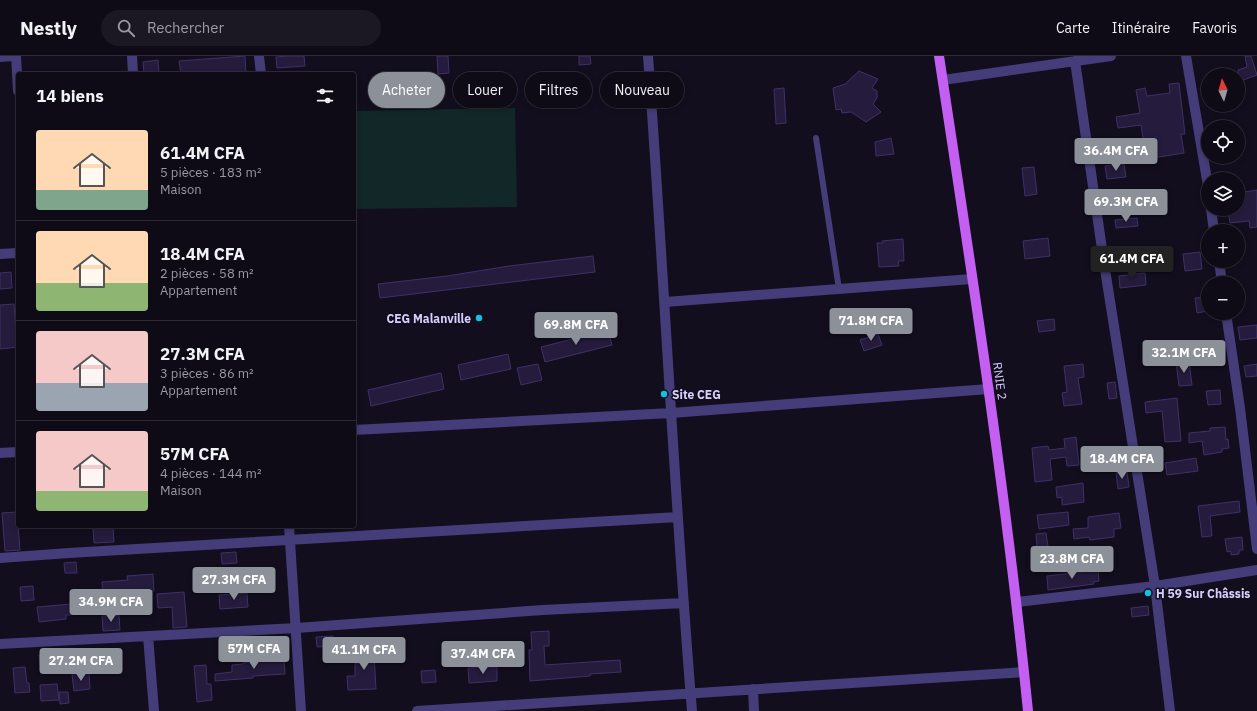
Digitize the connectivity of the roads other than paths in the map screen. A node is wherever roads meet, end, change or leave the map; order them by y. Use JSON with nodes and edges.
{"nodes":[{"id":1,"x":13,"y":56,"type":"edge"},
{"id":2,"x":16,"y":56,"type":"edge"},
{"id":3,"x":132,"y":56,"type":"edge"},
{"id":4,"x":259,"y":56,"type":"edge"},
{"id":5,"x":648,"y":56,"type":"edge"},
{"id":6,"x":939,"y":56,"type":"edge"},
{"id":7,"x":1111,"y":56,"type":"edge"},
{"id":8,"x":1186,"y":56,"type":"edge"},
{"id":9,"x":0,"y":57,"type":"edge"},
{"id":10,"x":1075,"y":61,"type":"junction"},
{"id":11,"x":17,"y":72,"type":"edge"},
{"id":12,"x":133,"y":72,"type":"edge"},
{"id":13,"x":260,"y":72,"type":"edge"},
{"id":14,"x":943,"y":80,"type":"junction"},
{"id":15,"x":816,"y":138,"type":"dead end"},
{"id":16,"x":1206,"y":172,"type":"edge"},
{"id":17,"x":16,"y":253,"type":"edge"},
{"id":18,"x":0,"y":254,"type":"edge"},
{"id":19,"x":972,"y":279,"type":"junction"},
{"id":20,"x":839,"y":289,"type":"junction"},
{"id":21,"x":665,"y":302,"type":"junction"},
{"id":22,"x":1227,"y":320,"type":"edge"},
{"id":23,"x":989,"y":389,"type":"junction"},
{"id":24,"x":671,"y":413,"type":"junction"},
{"id":25,"x":356,"y":430,"type":"edge"},
{"id":26,"x":16,"y":452,"type":"edge"},
{"id":27,"x":0,"y":453,"type":"edge"},
{"id":28,"x":678,"y":517,"type":"junction"},
{"id":29,"x":289,"y":528,"type":"edge"},
{"id":30,"x":290,"y":540,"type":"junction"},
{"id":31,"x":1257,"y":549,"type":"edge"},
{"id":32,"x":0,"y":558,"type":"edge"},
{"id":33,"x":1257,"y":570,"type":"edge"},
{"id":34,"x":1156,"y":586,"type":"junction"},
{"id":35,"x":1016,"y":602,"type":"junction"},
{"id":36,"x":684,"y":603,"type":"junction"},
{"id":37,"x":296,"y":628,"type":"junction"},
{"id":38,"x":148,"y":636,"type":"junction"},
{"id":39,"x":0,"y":644,"type":"edge"},
{"id":40,"x":1024,"y":672,"type":"junction"},
{"id":41,"x":752,"y":689,"type":"junction"},
{"id":42,"x":690,"y":693,"type":"junction"},
{"id":43,"x":154,"y":711,"type":"edge"},
{"id":44,"x":301,"y":711,"type":"edge"},
{"id":45,"x":417,"y":711,"type":"edge"},
{"id":46,"x":692,"y":711,"type":"edge"},
{"id":47,"x":754,"y":711,"type":"edge"},
{"id":48,"x":1028,"y":711,"type":"edge"},
{"id":49,"x":1170,"y":711,"type":"edge"}],
"edges":[{"from":1,"to":9,"type":"street"},
{"from":2,"to":11,"type":"street"},
{"from":3,"to":12,"type":"street"},
{"from":4,"to":13,"type":"street"},
{"from":5,"to":21,"type":"street"},
{"from":6,"to":14,"type":"main road","name":"RNIE 2","number":"RNIE 2"},
{"from":7,"to":10,"type":"street"},
{"from":8,"to":16,"type":"street"},
{"from":10,"to":14,"type":"street"},
{"from":10,"to":34,"type":"street"},
{"from":14,"to":19,"type":"main road","name":"RNIE 2","number":"RNIE 2"},
{"from":15,"to":20,"type":"lane"},
{"from":17,"to":18,"type":"street"},
{"from":19,"to":20,"type":"street"},
{"from":19,"to":23,"type":"main road","name":"RNIE 2","number":"RNIE 2"},
{"from":20,"to":21,"type":"street"},
{"from":21,"to":24,"type":"street"},
{"from":22,"to":31,"type":"street"},
{"from":23,"to":24,"type":"street"},
{"from":23,"to":35,"type":"main road","name":"RNIE 2","number":"RNIE 2"},
{"from":24,"to":25,"type":"street"},
{"from":24,"to":28,"type":"street"},
{"from":26,"to":27,"type":"street"},
{"from":28,"to":30,"type":"street"},
{"from":28,"to":36,"type":"street"},
{"from":29,"to":30,"type":"street"},
{"from":30,"to":32,"type":"street"},
{"from":30,"to":37,"type":"street"},
{"from":33,"to":34,"type":"street"},
{"from":34,"to":35,"type":"street"},
{"from":34,"to":49,"type":"street"},
{"from":35,"to":40,"type":"main road","name":"RNIE 2","number":"RNIE 2"},
{"from":36,"to":37,"type":"street"},
{"from":36,"to":42,"type":"street"},
{"from":37,"to":38,"type":"street"},
{"from":37,"to":44,"type":"street"},
{"from":38,"to":39,"type":"street"},
{"from":38,"to":43,"type":"street"},
{"from":40,"to":41,"type":"street"},
{"from":40,"to":48,"type":"main road","name":"RNIE 2","number":"RNIE 2"},
{"from":41,"to":42,"type":"street"},
{"from":41,"to":47,"type":"street"},
{"from":42,"to":45,"type":"street"},
{"from":42,"to":46,"type":"street"}]}
